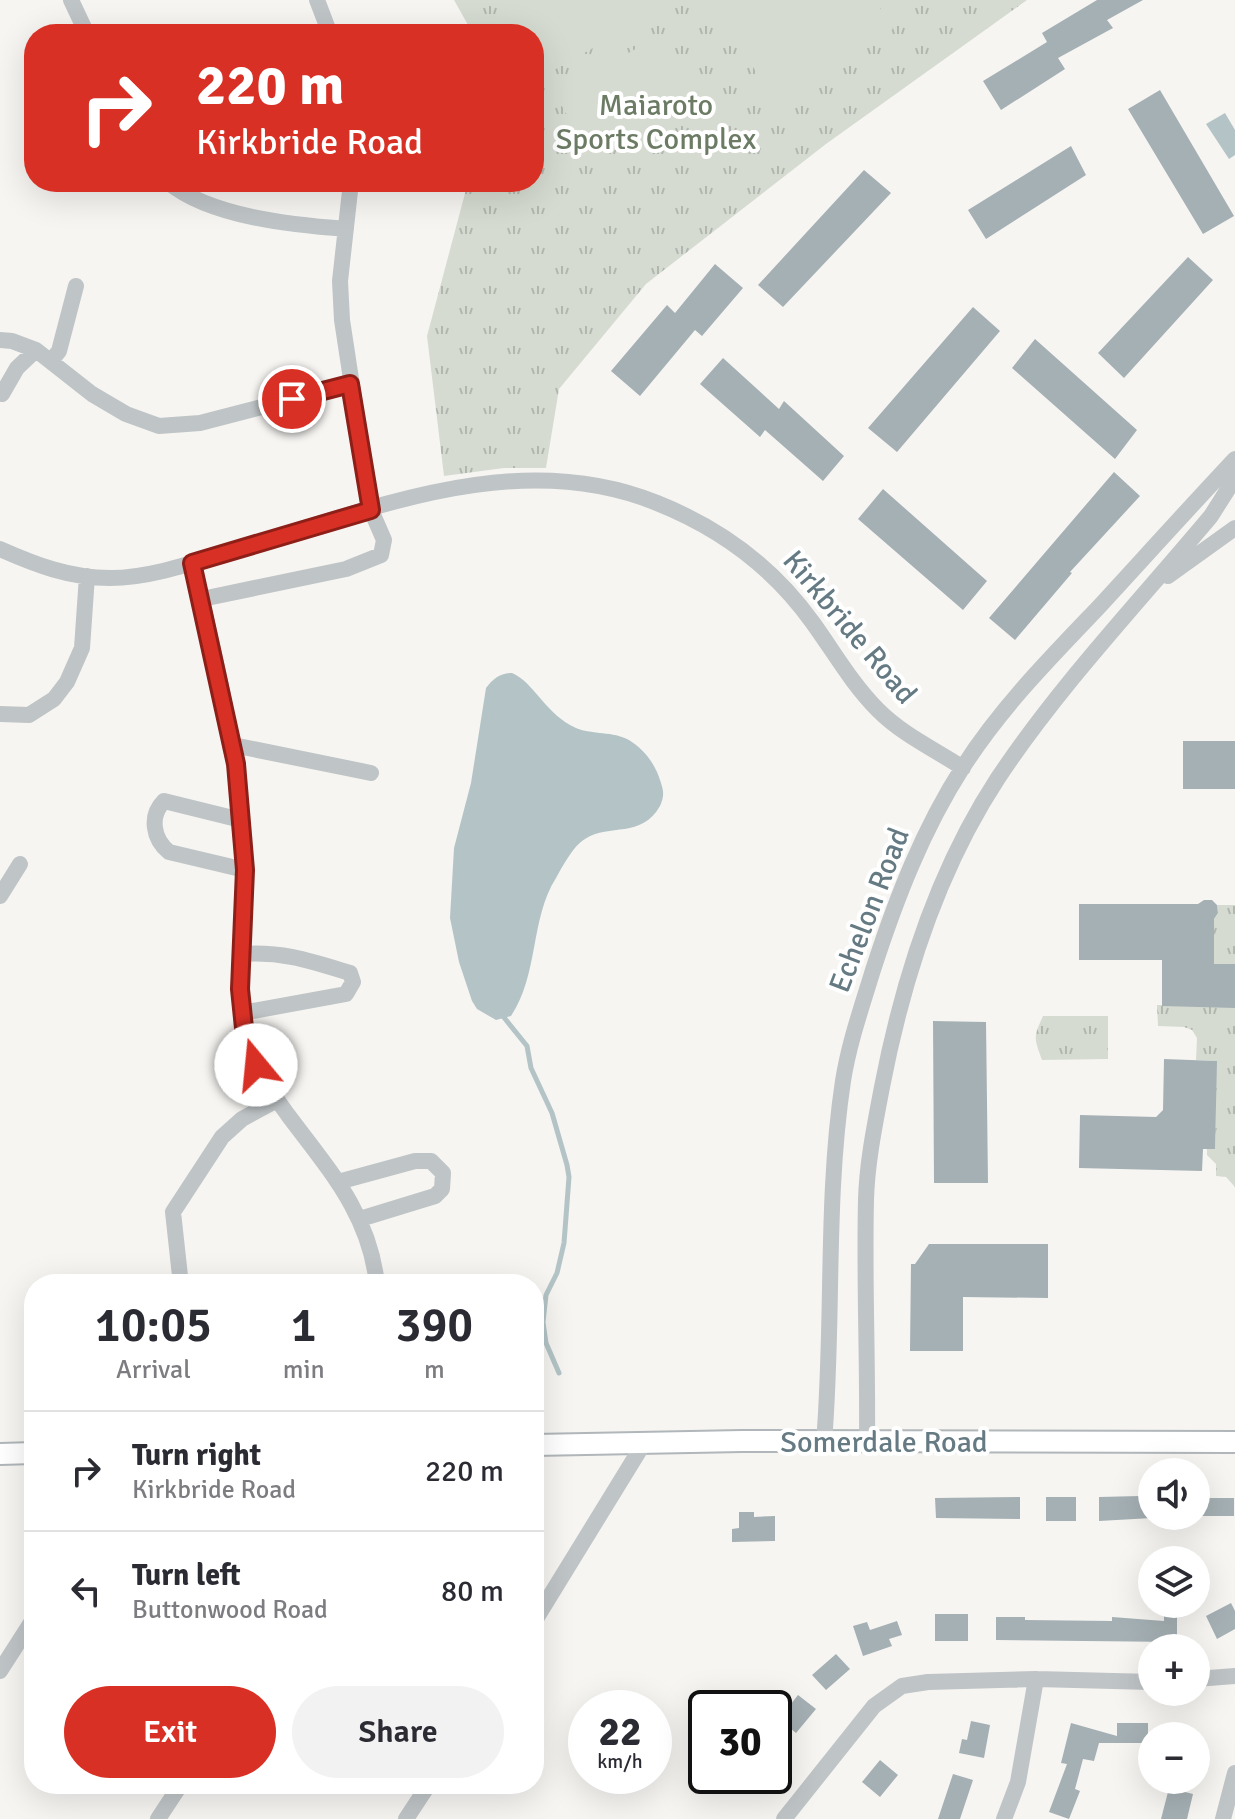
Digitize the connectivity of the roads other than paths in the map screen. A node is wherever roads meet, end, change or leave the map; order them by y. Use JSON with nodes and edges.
{"nodes":[{"id":1,"x":71,"y":0,"type":"edge"},
{"id":2,"x":317,"y":0,"type":"edge"},
{"id":3,"x":82,"y":24,"type":"edge"},
{"id":4,"x":326,"y":24,"type":"edge"},
{"id":5,"x":180,"y":192,"type":"edge"},
{"id":6,"x":350,"y":192,"type":"edge"},
{"id":7,"x":346,"y":229,"type":"junction"},
{"id":8,"x":76,"y":286,"type":"dead end"},
{"id":9,"x":0,"y":340,"type":"edge"},
{"id":10,"x":36,"y":350,"type":"junction"},
{"id":11,"x":51,"y":361,"type":"junction"},
{"id":12,"x":350,"y":384,"type":"junction"},
{"id":13,"x":0,"y":390,"type":"edge"},
{"id":14,"x":1235,"y":459,"type":"edge"},
{"id":15,"x":1235,"y":478,"type":"edge"},
{"id":16,"x":371,"y":510,"type":"junction"},
{"id":17,"x":1235,"y":528,"type":"edge"},
{"id":18,"x":0,"y":549,"type":"edge"},
{"id":19,"x":192,"y":563,"type":"junction"},
{"id":20,"x":87,"y":576,"type":"junction"},
{"id":21,"x":1151,"y":588,"type":"junction"},
{"id":22,"x":202,"y":599,"type":"junction"},
{"id":23,"x":0,"y":714,"type":"edge"},
{"id":24,"x":233,"y":745,"type":"junction"},
{"id":25,"x":963,"y":768,"type":"junction"},
{"id":26,"x":371,"y":773,"type":"dead end"},
{"id":27,"x":241,"y":820,"type":"junction"},
{"id":28,"x":20,"y":864,"type":"dead end"},
{"id":29,"x":245,"y":870,"type":"junction"},
{"id":30,"x":0,"y":896,"type":"edge"},
{"id":31,"x":241,"y":954,"type":"junction"},
{"id":32,"x":242,"y":1013,"type":"junction"},
{"id":33,"x":277,"y":1100,"type":"junction"},
{"id":34,"x":338,"y":1182,"type":"junction"},
{"id":35,"x":360,"y":1219,"type":"junction"},
{"id":36,"x":180,"y":1274,"type":"edge"},
{"id":37,"x":375,"y":1274,"type":"edge"},
{"id":38,"x":824,"y":1442,"type":"junction"},
{"id":39,"x":867,"y":1442,"type":"junction"},
{"id":40,"x":1235,"y":1442,"type":"edge"},
{"id":41,"x":644,"y":1443,"type":"junction"},
{"id":42,"x":544,"y":1445,"type":"edge"},
{"id":43,"x":24,"y":1453,"type":"edge"},
{"id":44,"x":0,"y":1454,"type":"edge"},
{"id":45,"x":544,"y":1606,"type":"edge"},
{"id":46,"x":24,"y":1634,"type":"edge"},
{"id":47,"x":0,"y":1671,"type":"edge"},
{"id":48,"x":1235,"y":1676,"type":"edge"},
{"id":49,"x":1210,"y":1678,"type":"edge"},
{"id":50,"x":1036,"y":1679,"type":"junction"},
{"id":51,"x":1138,"y":1682,"type":"edge"},
{"id":52,"x":1235,"y":1773,"type":"edge"},
{"id":53,"x":174,"y":1794,"type":"edge"},
{"id":54,"x":422,"y":1794,"type":"edge"},
{"id":55,"x":158,"y":1819,"type":"edge"},
{"id":56,"x":406,"y":1819,"type":"edge"},
{"id":57,"x":784,"y":1819,"type":"edge"},
{"id":58,"x":1004,"y":1819,"type":"edge"},
{"id":59,"x":1223,"y":1819,"type":"edge"}],
"edges":[{"from":1,"to":3,"type":"street"},
{"from":2,"to":4,"type":"street"},
{"from":5,"to":7,"type":"street"},
{"from":6,"to":7,"type":"street"},
{"from":7,"to":12,"type":"street"},
{"from":8,"to":11,"type":"street"},
{"from":9,"to":10,"type":"street"},
{"from":10,"to":11,"type":"street"},
{"from":10,"to":13,"type":"street"},
{"from":11,"to":12,"type":"street"},
{"from":12,"to":16,"type":"street"},
{"from":14,"to":25,"type":"street","name":"Echelon Road"},
{"from":15,"to":21,"type":"street","name":"Echelon Road"},
{"from":16,"to":19,"type":"street","name":"Kirkbride Road"},
{"from":16,"to":22,"type":"street"},
{"from":16,"to":25,"type":"street","name":"Kirkbride Road"},
{"from":17,"to":21,"type":"street"},
{"from":18,"to":20,"type":"street","name":"Kirkbride Road"},
{"from":19,"to":20,"type":"street","name":"Kirkbride Road"},
{"from":19,"to":22,"type":"street"},
{"from":20,"to":23,"type":"street"},
{"from":21,"to":39,"type":"street","name":"Echelon Road"},
{"from":22,"to":24,"type":"street"},
{"from":24,"to":26,"type":"street"},
{"from":24,"to":27,"type":"street"},
{"from":25,"to":38,"type":"street","name":"Echelon Road"},
{"from":27,"to":29,"type":"street"},
{"from":27,"to":29,"type":"street"},
{"from":28,"to":30,"type":"street"},
{"from":29,"to":31,"type":"street"},
{"from":31,"to":32,"type":"street"},
{"from":31,"to":32,"type":"street"},
{"from":32,"to":33,"type":"street"},
{"from":33,"to":34,"type":"street"},
{"from":33,"to":36,"type":"street"},
{"from":34,"to":35,"type":"street"},
{"from":34,"to":35,"type":"street"},
{"from":35,"to":37,"type":"street"},
{"from":38,"to":39,"type":"main road","name":"Somerdale Road"},
{"from":38,"to":41,"type":"main road","name":"Somerdale Road"},
{"from":39,"to":40,"type":"main road","name":"Somerdale Road"},
{"from":41,"to":42,"type":"main road","name":"Somerdale Road"},
{"from":41,"to":45,"type":"street"},
{"from":43,"to":44,"type":"main road"},
{"from":46,"to":47,"type":"street"},
{"from":48,"to":49,"type":"street"},
{"from":50,"to":51,"type":"street"},
{"from":50,"to":57,"type":"street"},
{"from":50,"to":58,"type":"street"},
{"from":52,"to":59,"type":"street"},
{"from":53,"to":55,"type":"street"},
{"from":54,"to":56,"type":"street"}]}
